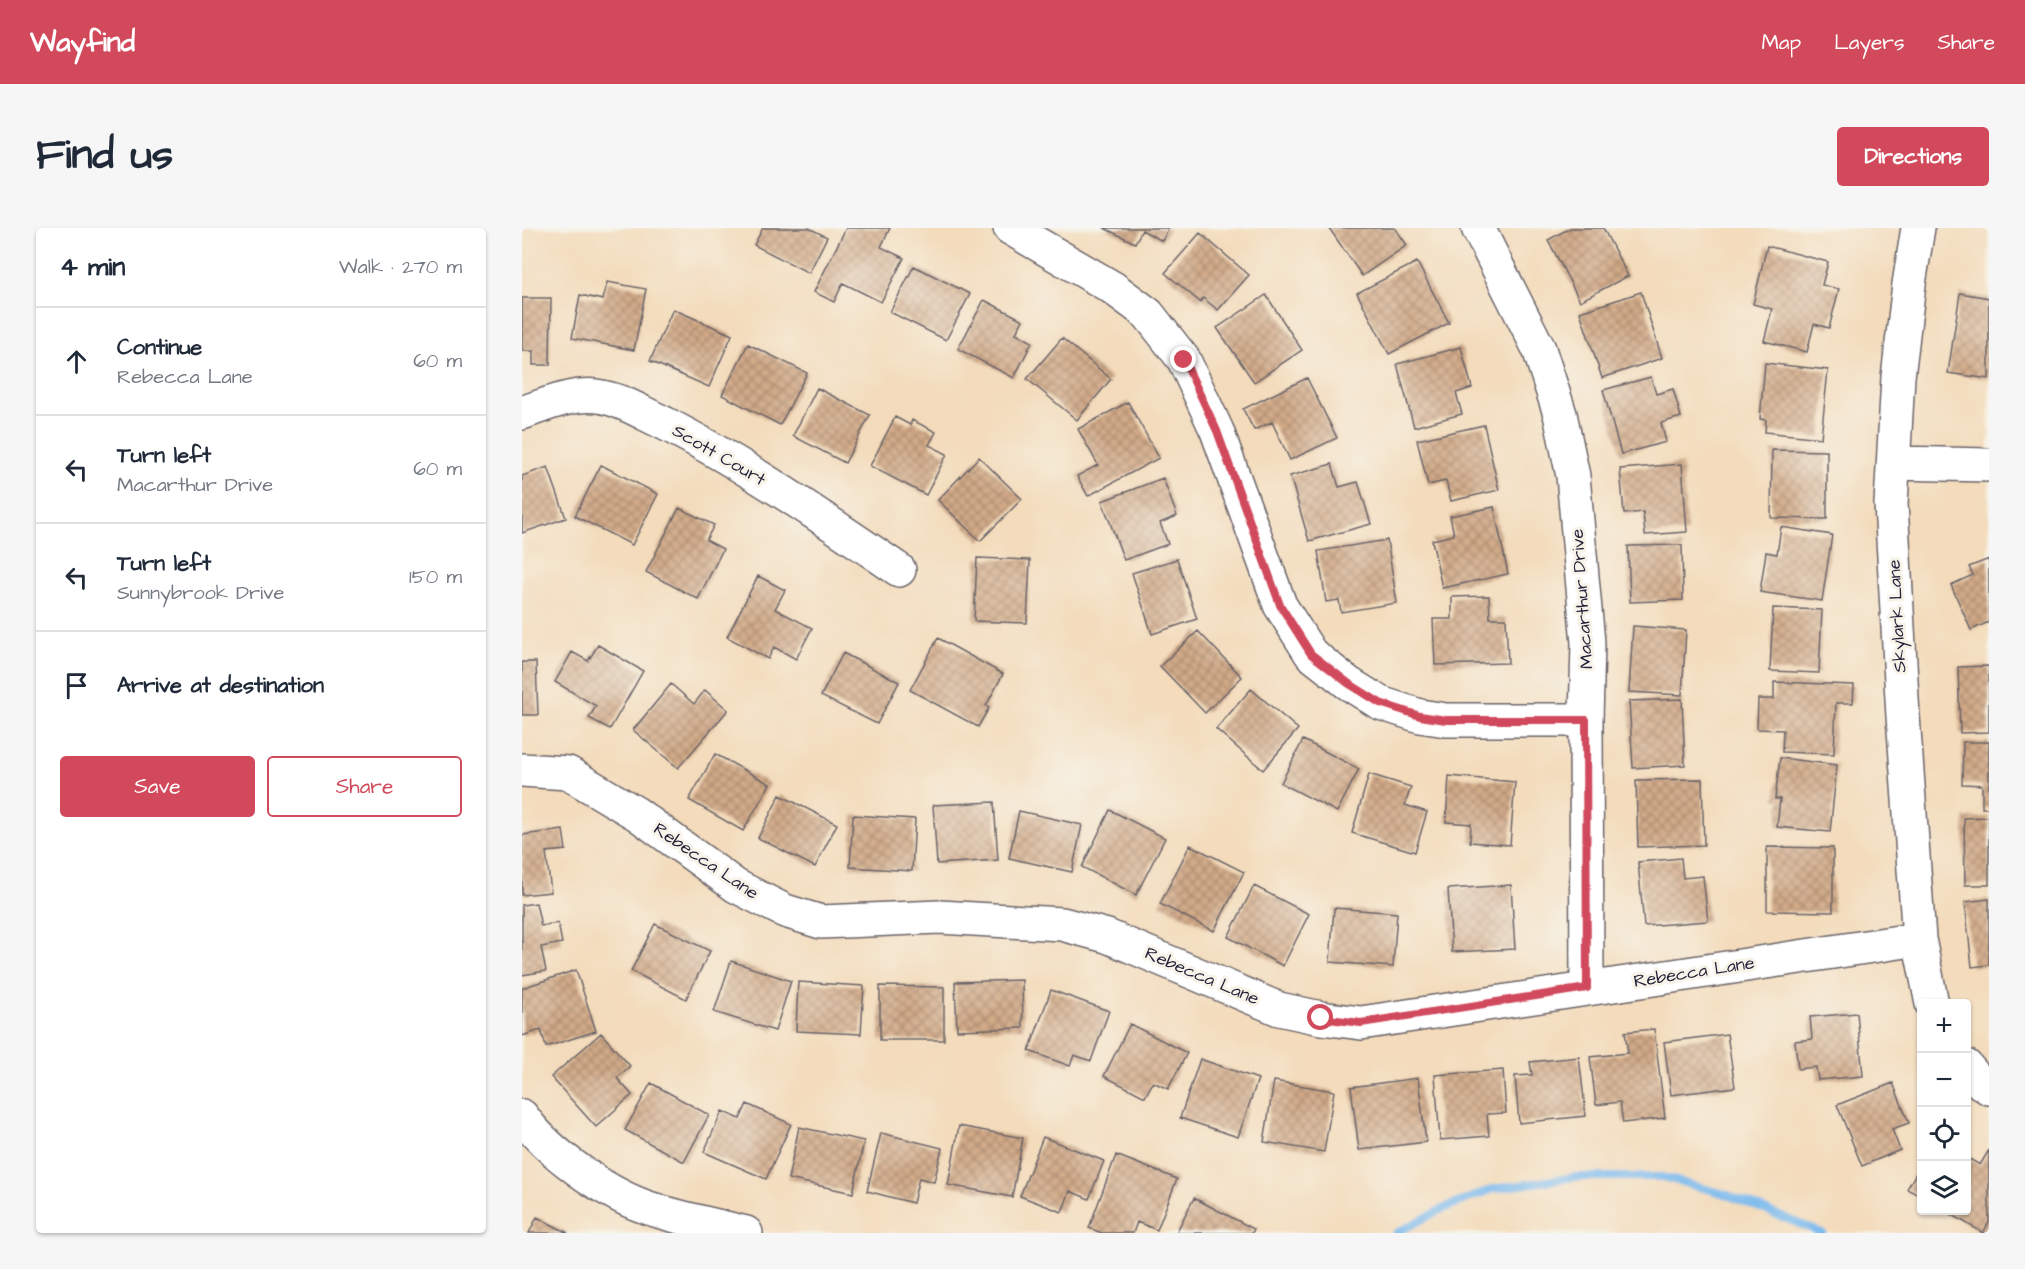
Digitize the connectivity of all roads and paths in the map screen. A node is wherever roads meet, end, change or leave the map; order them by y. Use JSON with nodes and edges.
{"nodes":[{"id":1,"x":1010,"y":228,"type":"edge"},
{"id":2,"x":1478,"y":228,"type":"edge"},
{"id":3,"x":1918,"y":228,"type":"edge"},
{"id":4,"x":522,"y":413,"type":"edge"},
{"id":5,"x":1894,"y":464,"type":"junction"},
{"id":6,"x":1989,"y":465,"type":"edge"},
{"id":7,"x":899,"y":570,"type":"dead end"},
{"id":8,"x":1586,"y":720,"type":"junction"},
{"id":9,"x":522,"y":770,"type":"edge"},
{"id":10,"x":1919,"y":939,"type":"junction"},
{"id":11,"x":1587,"y":988,"type":"junction"},
{"id":12,"x":1931,"y":999,"type":"edge"},
{"id":13,"x":1971,"y":1072,"type":"edge"},
{"id":14,"x":1989,"y":1088,"type":"edge"},
{"id":15,"x":522,"y":1116,"type":"edge"},
{"id":16,"x":746,"y":1233,"type":"edge"}],
"edges":[{"from":1,"to":8,"type":"street"},
{"from":2,"to":8,"type":"street","name":"Macarthur Drive"},
{"from":3,"to":5,"type":"street","name":"Skylark Lane"},
{"from":4,"to":7,"type":"street","name":"Scott Court"},
{"from":5,"to":6,"type":"street"},
{"from":5,"to":10,"type":"street","name":"Skylark Lane"},
{"from":8,"to":11,"type":"street","name":"Macarthur Drive"},
{"from":9,"to":11,"type":"street","name":"Rebecca Lane"},
{"from":10,"to":11,"type":"street","name":"Rebecca Lane"},
{"from":10,"to":12,"type":"street","name":"Skylark Lane"},
{"from":13,"to":14,"type":"street"},
{"from":15,"to":16,"type":"street"}]}
